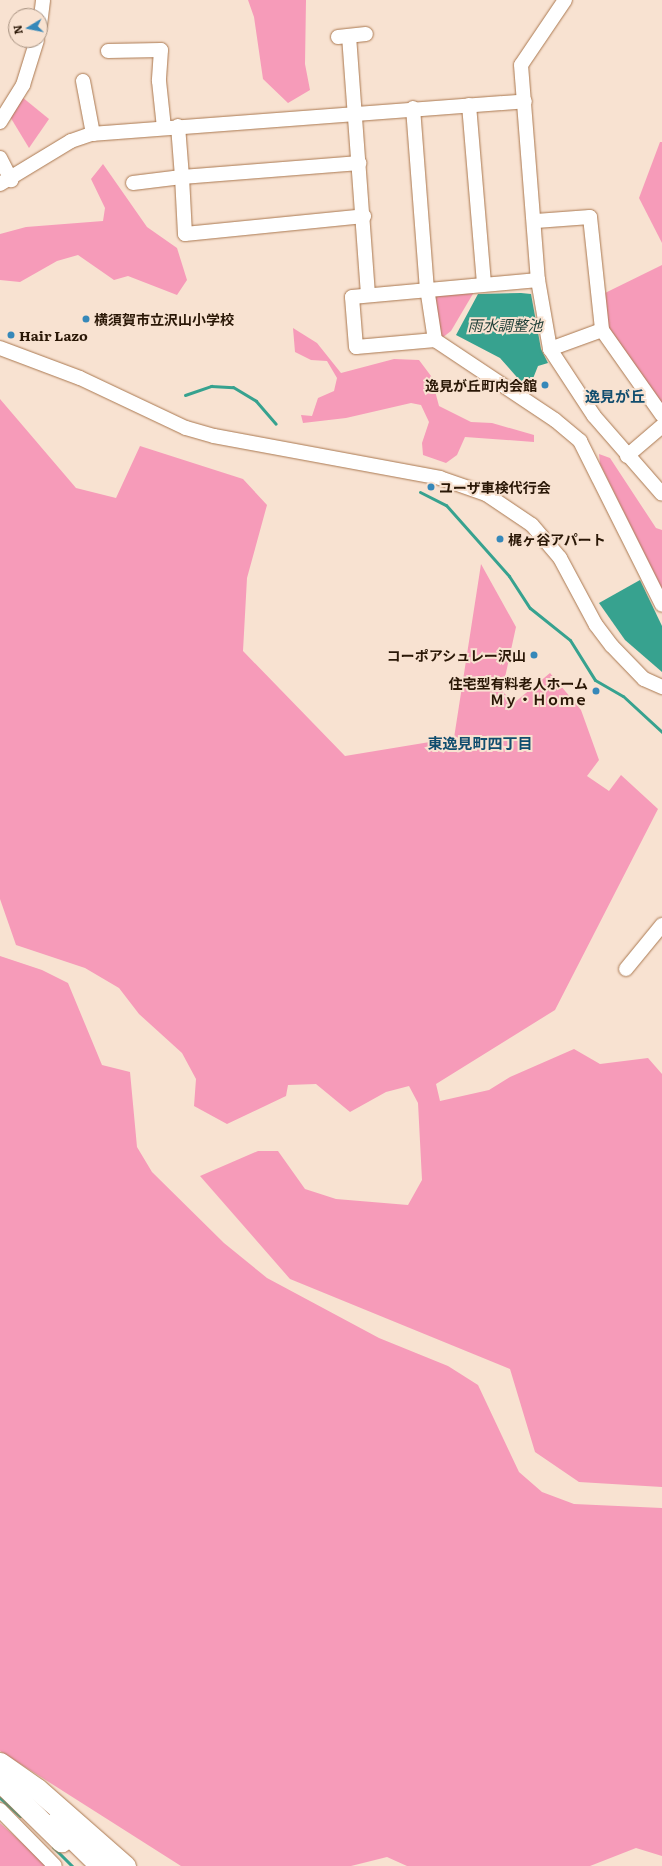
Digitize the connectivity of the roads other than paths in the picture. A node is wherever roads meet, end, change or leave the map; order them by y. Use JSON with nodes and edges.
{"nodes":[{"id":1,"x":564,"y":0,"type":"edge"},
{"id":2,"x":366,"y":34,"type":"dead end"},
{"id":3,"x":35,"y":48,"type":"edge"},
{"id":4,"x":108,"y":51,"type":"dead end"},
{"id":5,"x":83,"y":81,"type":"dead end"},
{"id":6,"x":525,"y":101,"type":"junction"},
{"id":7,"x":469,"y":105,"type":"junction"},
{"id":8,"x":413,"y":108,"type":"junction"},
{"id":9,"x":355,"y":112,"type":"junction"},
{"id":10,"x":0,"y":122,"type":"edge"},
{"id":11,"x":171,"y":127,"type":"junction"},
{"id":12,"x":93,"y":134,"type":"junction"},
{"id":13,"x":0,"y":158,"type":"edge"},
{"id":14,"x":360,"y":163,"type":"junction"},
{"id":15,"x":182,"y":177,"type":"junction"},
{"id":16,"x":5,"y":182,"type":"edge"},
{"id":17,"x":133,"y":183,"type":"dead end"},
{"id":18,"x":364,"y":216,"type":"junction"},
{"id":19,"x":536,"y":221,"type":"junction"},
{"id":20,"x":538,"y":280,"type":"junction"},
{"id":21,"x":484,"y":284,"type":"junction"},
{"id":22,"x":427,"y":288,"type":"junction"},
{"id":23,"x":368,"y":294,"type":"junction"},
{"id":24,"x":602,"y":330,"type":"junction"},
{"id":25,"x":435,"y":340,"type":"junction"},
{"id":26,"x":0,"y":348,"type":"edge"},
{"id":27,"x":550,"y":349,"type":"junction"},
{"id":28,"x":662,"y":415,"type":"edge"},
{"id":29,"x":662,"y":426,"type":"edge"},
{"id":30,"x":627,"y":456,"type":"junction"},
{"id":31,"x":662,"y":494,"type":"edge"},
{"id":32,"x":662,"y":605,"type":"edge"},
{"id":33,"x":662,"y":687,"type":"edge"},
{"id":34,"x":662,"y":925,"type":"edge"},
{"id":35,"x":626,"y":969,"type":"dead end"},
{"id":36,"x":3,"y":1773,"type":"edge"},
{"id":37,"x":0,"y":1810,"type":"edge"},
{"id":38,"x":55,"y":1866,"type":"edge"},
{"id":39,"x":85,"y":1866,"type":"edge"},
{"id":40,"x":101,"y":1866,"type":"edge"},
{"id":41,"x":109,"y":1866,"type":"edge"},
{"id":42,"x":125,"y":1866,"type":"edge"}],
"edges":[{"from":1,"to":6,"type":"street"},
{"from":2,"to":9,"type":"street"},
{"from":3,"to":10,"type":"street"},
{"from":4,"to":11,"type":"street"},
{"from":5,"to":12,"type":"street"},
{"from":6,"to":7,"type":"street"},
{"from":6,"to":19,"type":"street"},
{"from":7,"to":8,"type":"street"},
{"from":7,"to":21,"type":"street"},
{"from":8,"to":9,"type":"street"},
{"from":8,"to":22,"type":"street"},
{"from":9,"to":11,"type":"street"},
{"from":9,"to":14,"type":"street"},
{"from":11,"to":12,"type":"street"},
{"from":11,"to":15,"type":"street"},
{"from":12,"to":16,"type":"street"},
{"from":13,"to":16,"type":"street"},
{"from":14,"to":15,"type":"street"},
{"from":14,"to":18,"type":"street"},
{"from":15,"to":17,"type":"street"},
{"from":15,"to":18,"type":"street"},
{"from":18,"to":23,"type":"street"},
{"from":19,"to":20,"type":"street"},
{"from":19,"to":24,"type":"street"},
{"from":20,"to":21,"type":"street"},
{"from":20,"to":27,"type":"street"},
{"from":21,"to":22,"type":"street"},
{"from":22,"to":23,"type":"street"},
{"from":22,"to":25,"type":"street"},
{"from":23,"to":25,"type":"street"},
{"from":24,"to":27,"type":"street"},
{"from":24,"to":28,"type":"street"},
{"from":25,"to":32,"type":"street"},
{"from":26,"to":33,"type":"street"},
{"from":27,"to":30,"type":"street"},
{"from":29,"to":30,"type":"street"},
{"from":30,"to":31,"type":"street"},
{"from":34,"to":35,"type":"street"},
{"from":36,"to":39,"type":"highway"},
{"from":36,"to":40,"type":"highway"},
{"from":36,"to":41,"type":"highway"},
{"from":36,"to":42,"type":"highway"},
{"from":37,"to":38,"type":"street"}]}
